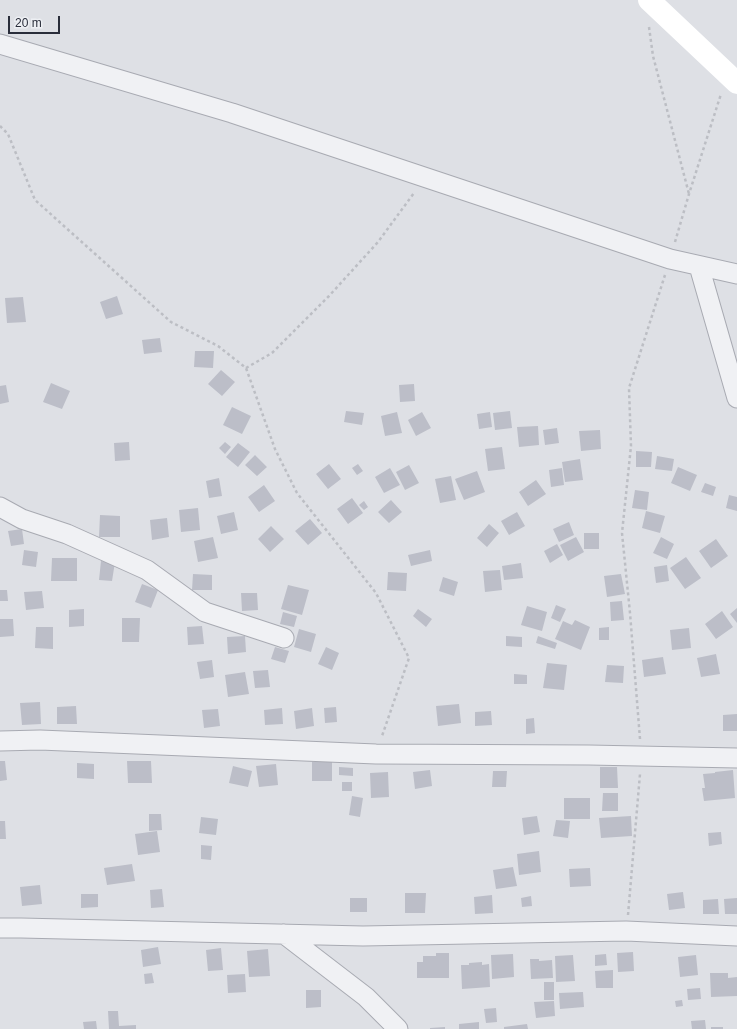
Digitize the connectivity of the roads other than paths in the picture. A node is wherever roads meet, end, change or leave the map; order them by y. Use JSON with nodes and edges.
{"nodes":[{"id":1,"x":652,"y":3,"type":"edge"},
{"id":2,"x":0,"y":44,"type":"edge"},
{"id":3,"x":732,"y":78,"type":"edge"},
{"id":4,"x":699,"y":266,"type":"junction"},
{"id":5,"x":737,"y":274,"type":"edge"},
{"id":6,"x":737,"y":398,"type":"edge"},
{"id":7,"x":0,"y":507,"type":"edge"},
{"id":8,"x":284,"y":638,"type":"dead end"},
{"id":9,"x":0,"y":742,"type":"edge"},
{"id":10,"x":737,"y":758,"type":"edge"},
{"id":11,"x":0,"y":928,"type":"edge"},
{"id":12,"x":284,"y":934,"type":"junction"},
{"id":13,"x":737,"y":936,"type":"edge"},
{"id":14,"x":398,"y":1029,"type":"edge"}],
"edges":[{"from":1,"to":3,"type":"main road"},
{"from":2,"to":4,"type":"street"},
{"from":4,"to":5,"type":"street"},
{"from":4,"to":6,"type":"street"},
{"from":7,"to":8,"type":"street"},
{"from":9,"to":10,"type":"street"},
{"from":11,"to":12,"type":"street"},
{"from":12,"to":13,"type":"street"},
{"from":12,"to":14,"type":"street"}]}
